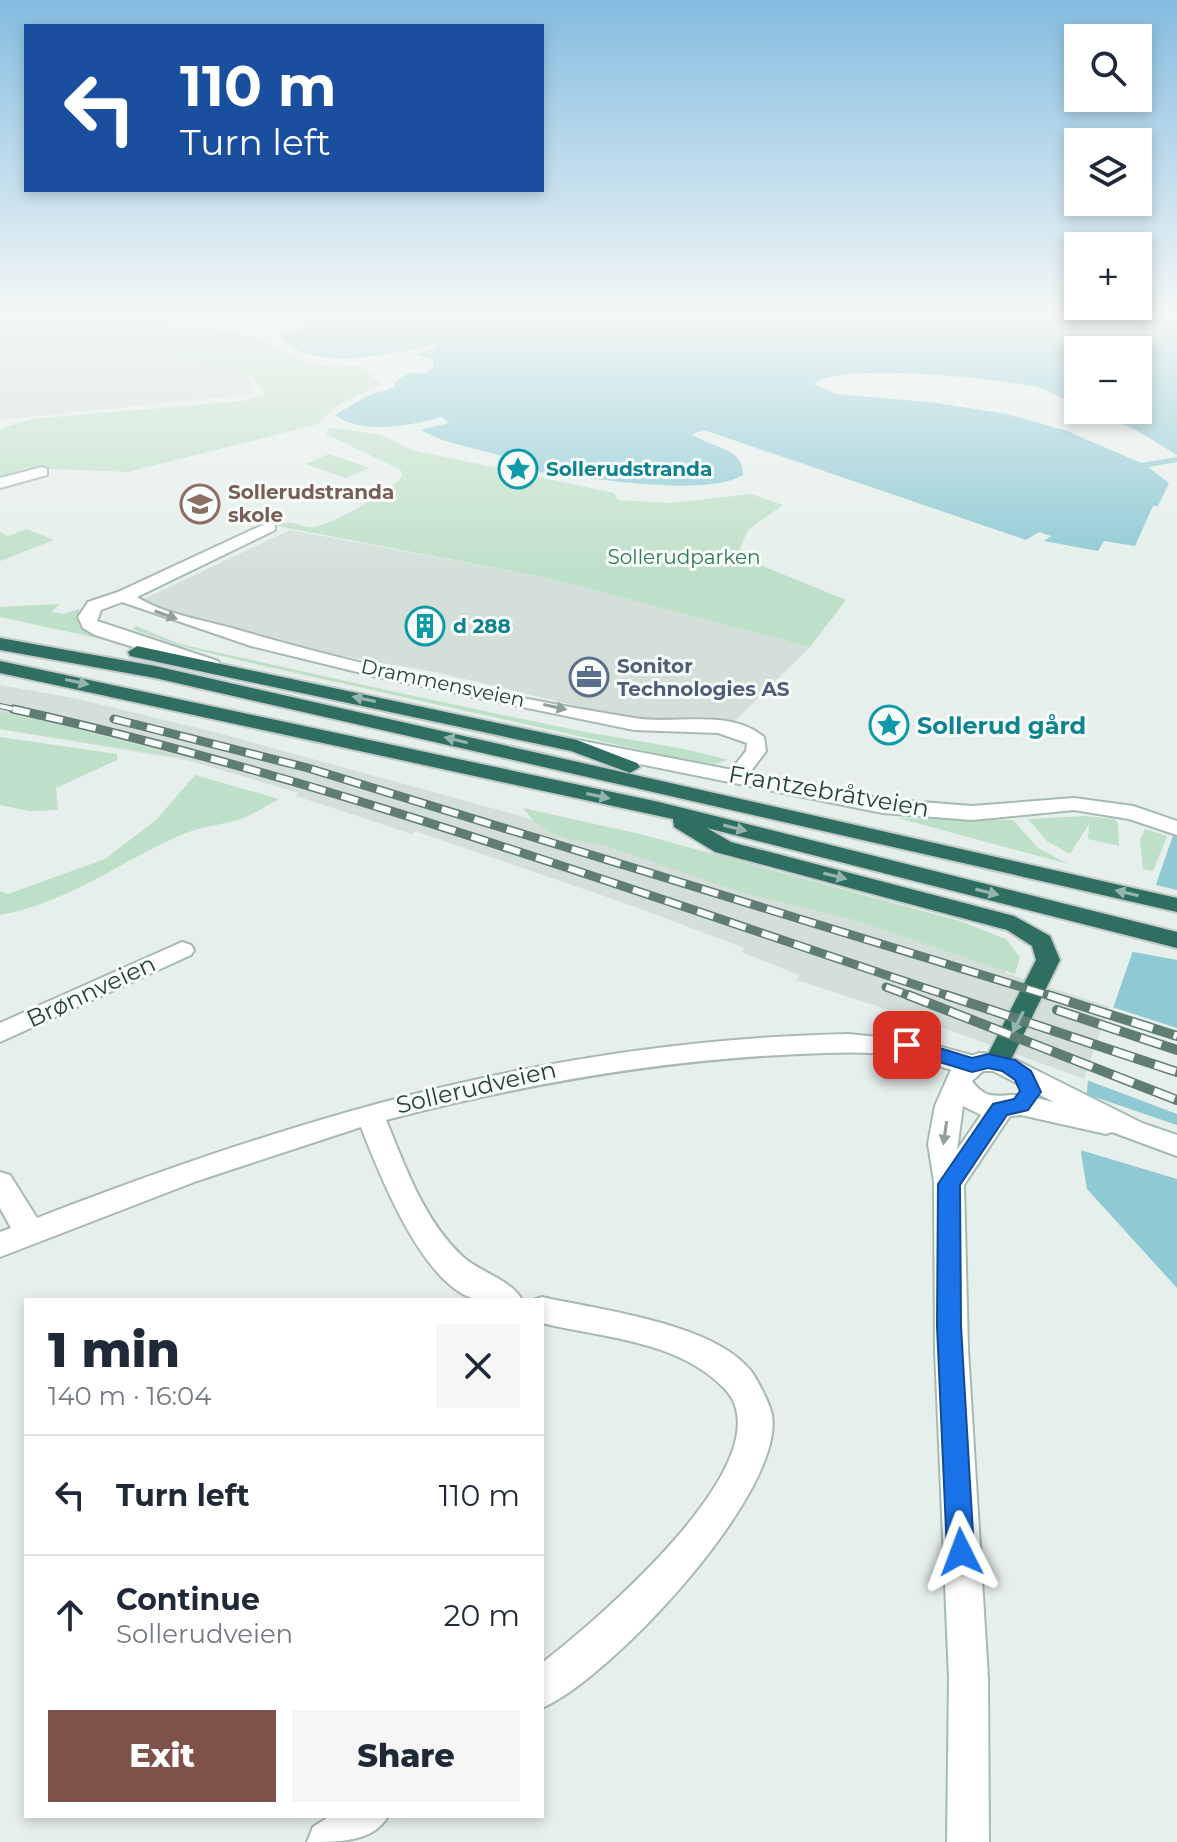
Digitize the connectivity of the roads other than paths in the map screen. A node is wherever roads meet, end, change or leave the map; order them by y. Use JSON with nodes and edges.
{"nodes":[{"id":1,"x":42,"y":472,"type":"dead end"},
{"id":2,"x":0,"y":483,"type":"edge"},
{"id":3,"x":269,"y":527,"type":"dead end"},
{"id":4,"x":124,"y":596,"type":"junction"},
{"id":5,"x":0,"y":628,"type":"edge"},
{"id":6,"x":0,"y":644,"type":"edge"},
{"id":7,"x":211,"y":665,"type":"junction"},
{"id":8,"x":0,"y":667,"type":"edge"},
{"id":9,"x":577,"y":746,"type":"junction"},
{"id":10,"x":738,"y":775,"type":"junction"},
{"id":11,"x":696,"y":793,"type":"junction"},
{"id":12,"x":659,"y":809,"type":"junction"},
{"id":13,"x":1168,"y":824,"type":"edge"},
{"id":14,"x":1177,"y":905,"type":"edge"},
{"id":15,"x":1177,"y":940,"type":"edge"},
{"id":16,"x":182,"y":950,"type":"dead end"},
{"id":17,"x":0,"y":1033,"type":"edge"},
{"id":18,"x":976,"y":1070,"type":"junction"},
{"id":19,"x":1024,"y":1076,"type":"junction"},
{"id":20,"x":1066,"y":1106,"type":"junction"},
{"id":21,"x":1010,"y":1107,"type":"junction"},
{"id":22,"x":369,"y":1113,"type":"junction"},
{"id":23,"x":1177,"y":1146,"type":"edge"},
{"id":24,"x":0,"y":1183,"type":"edge"},
{"id":25,"x":949,"y":1184,"type":"junction"},
{"id":26,"x":30,"y":1233,"type":"junction"},
{"id":27,"x":0,"y":1245,"type":"edge"},
{"id":28,"x":502,"y":1298,"type":"edge"},
{"id":29,"x":544,"y":1310,"type":"edge"},
{"id":30,"x":544,"y":1686,"type":"edge"},
{"id":31,"x":364,"y":1818,"type":"edge"},
{"id":32,"x":328,"y":1842,"type":"edge"},
{"id":33,"x":968,"y":1842,"type":"edge"}],
"edges":[{"from":1,"to":2,"type":"street"},
{"from":3,"to":4,"type":"street"},
{"from":4,"to":7,"type":"street"},
{"from":4,"to":10,"type":"street","name":"Drammensveien","one_way":true},
{"from":5,"to":7,"type":"highway"},
{"from":11,"to":6,"type":"highway","one_way":true},
{"from":9,"to":7,"type":"highway","one_way":true},
{"from":8,"to":12,"type":"highway","one_way":true},
{"from":9,"to":10,"type":"street","name":"Frantzebråtveien"},
{"from":9,"to":11,"type":"highway"},
{"from":10,"to":13,"type":"street","name":"Frantzebråtveien"},
{"from":14,"to":11,"type":"highway","one_way":true},
{"from":12,"to":15,"type":"highway","one_way":true},
{"from":12,"to":18,"type":"highway","one_way":true},
{"from":16,"to":17,"type":"street","name":"Brønnveien"},
{"from":18,"to":19,"type":"street"},
{"from":18,"to":21,"type":"street"},
{"from":18,"to":22,"type":"street","name":"Sollerudveien"},
{"from":18,"to":25,"type":"street","one_way":true},
{"from":19,"to":20,"type":"street"},
{"from":19,"to":21,"type":"street"},
{"from":20,"to":21,"type":"street"},
{"from":20,"to":23,"type":"street"},
{"from":21,"to":25,"type":"street"},
{"from":22,"to":26,"type":"street","name":"Sollerudveien"},
{"from":22,"to":28,"type":"street"},
{"from":24,"to":26,"type":"street"},
{"from":25,"to":33,"type":"street"},
{"from":26,"to":27,"type":"street","name":"Sollerudveien"},
{"from":29,"to":30,"type":"street"},
{"from":31,"to":32,"type":"street"}]}
